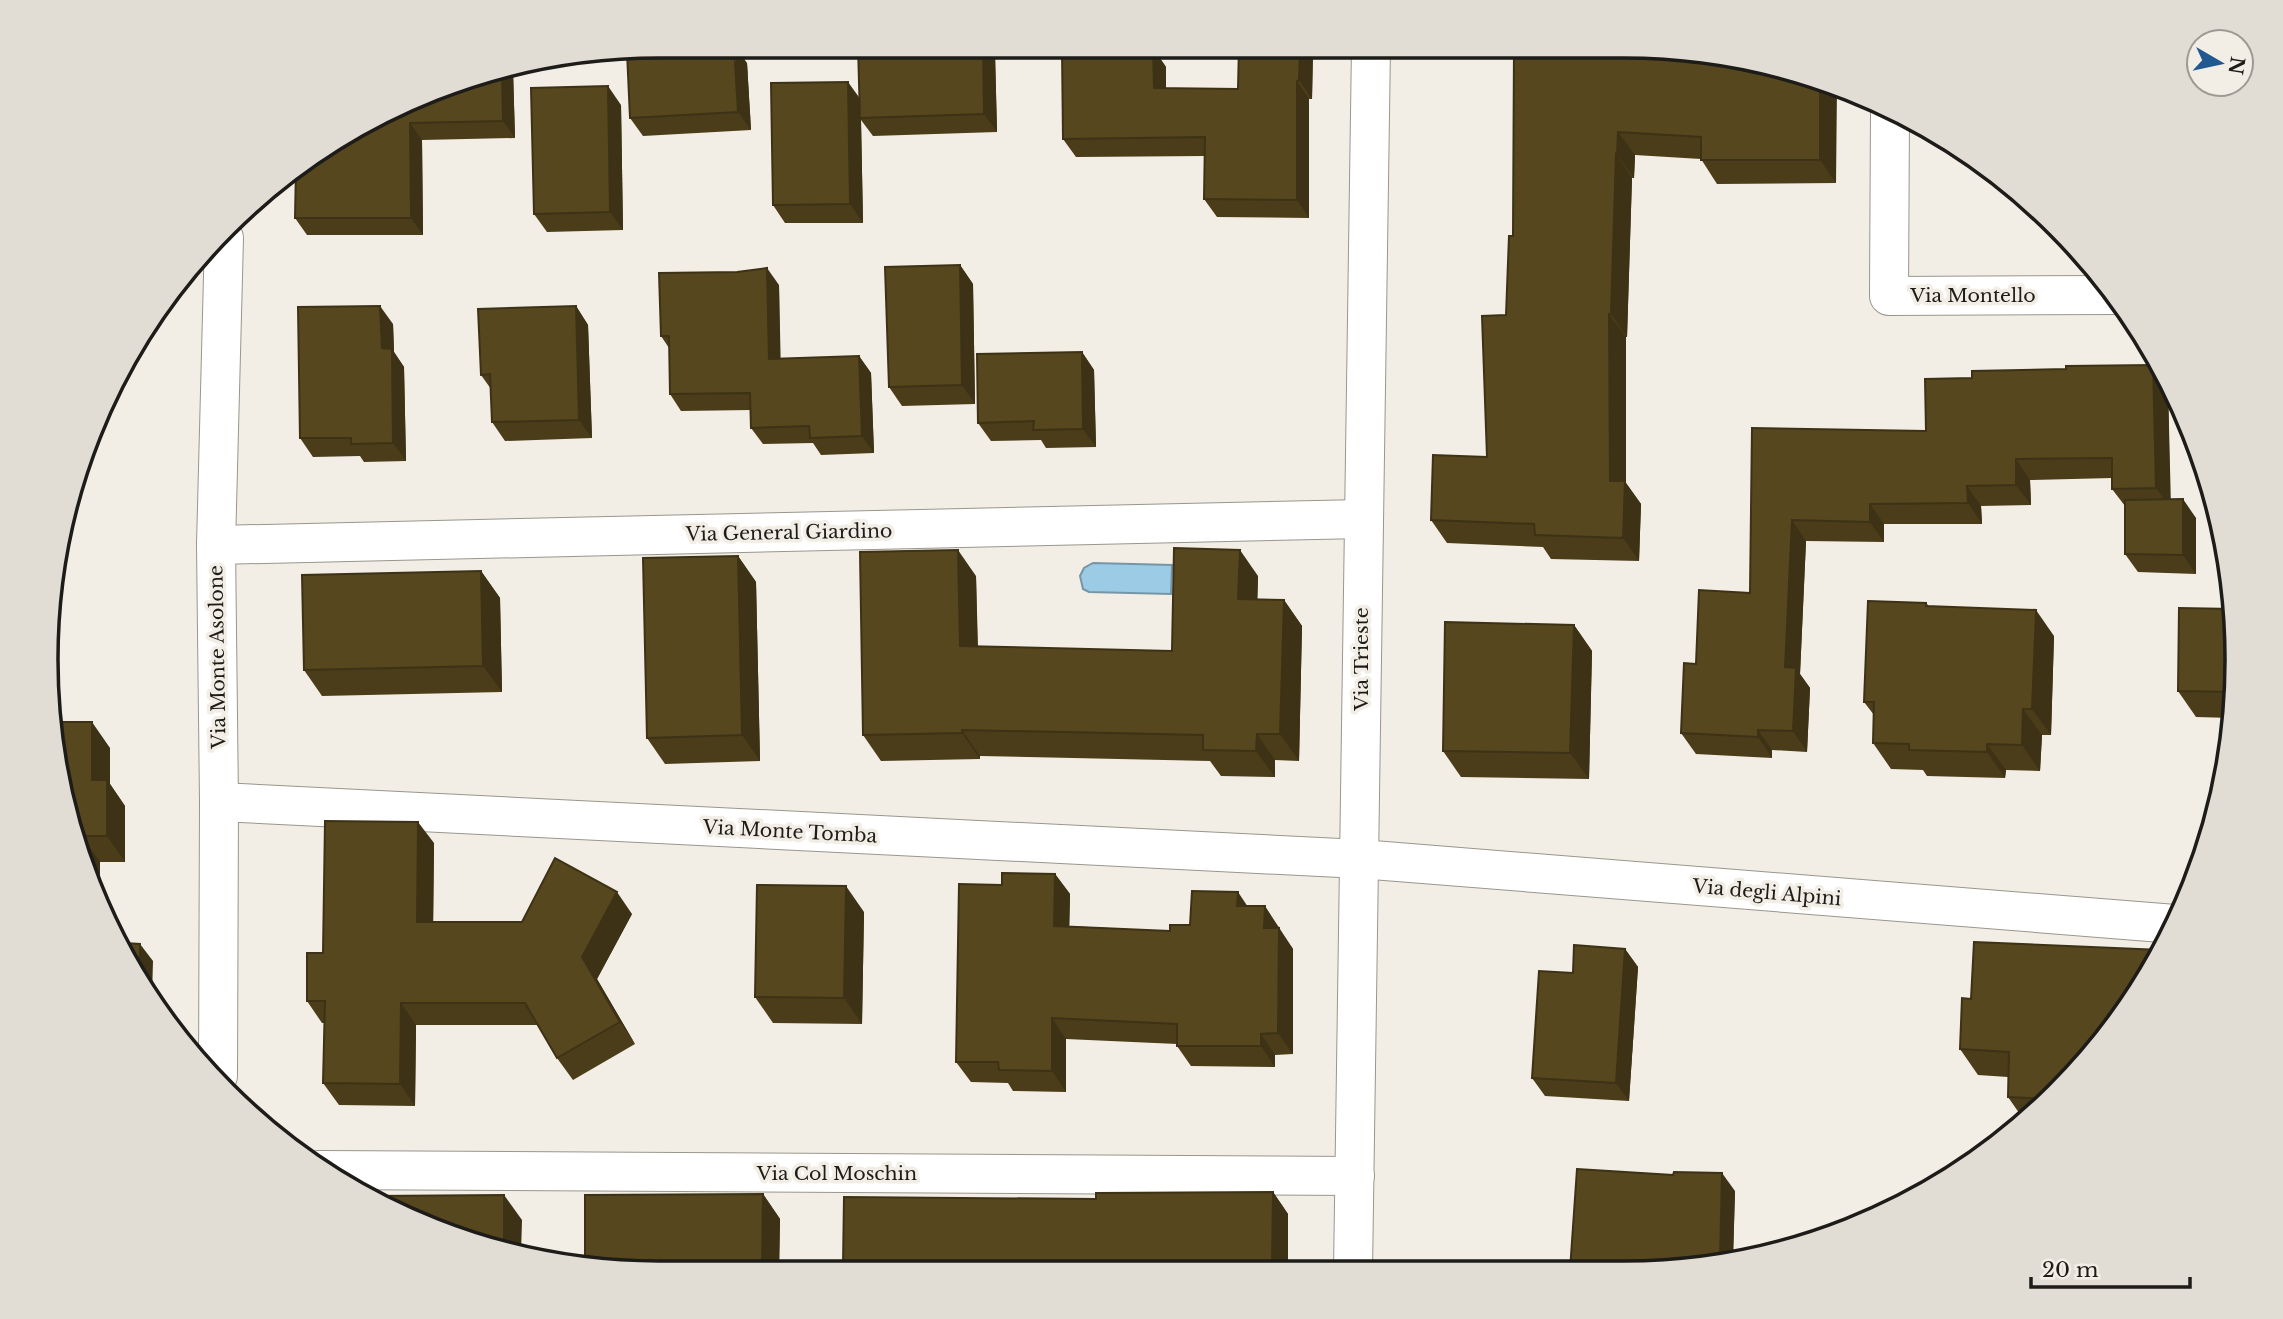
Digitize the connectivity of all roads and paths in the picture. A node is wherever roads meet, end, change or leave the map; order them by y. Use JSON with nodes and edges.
{"nodes":[{"id":1,"x":1371,"y":58,"type":"edge"},
{"id":2,"x":1889,"y":120,"type":"edge"},
{"id":3,"x":224,"y":245,"type":"edge"},
{"id":4,"x":2102,"y":295,"type":"edge"},
{"id":5,"x":1362,"y":519,"type":"junction"},
{"id":6,"x":216,"y":545,"type":"junction"},
{"id":7,"x":219,"y":803,"type":"junction"},
{"id":8,"x":1360,"y":859,"type":"junction"},
{"id":9,"x":2164,"y":923,"type":"edge"},
{"id":10,"x":218,"y":1068,"type":"edge"},
{"id":11,"x":341,"y":1170,"type":"edge"},
{"id":12,"x":1355,"y":1177,"type":"junction"},
{"id":13,"x":1353,"y":1261,"type":"edge"}],
"edges":[{"from":1,"to":5,"type":"street","name":"Via Trieste"},
{"from":2,"to":4,"type":"street","name":"Via Montello"},
{"from":3,"to":6,"type":"street","name":"Via Monte Asolone"},
{"from":5,"to":6,"type":"street","name":"Via General Giardino"},
{"from":5,"to":8,"type":"street","name":"Via Trieste"},
{"from":6,"to":7,"type":"street","name":"Via Monte Asolone"},
{"from":7,"to":8,"type":"street","name":"Via Monte Tomba"},
{"from":7,"to":10,"type":"street","name":"Via Monte Asolone"},
{"from":8,"to":9,"type":"street","name":"Via degli Alpini"},
{"from":8,"to":12,"type":"street","name":"Via Trieste"},
{"from":11,"to":12,"type":"street","name":"Via Col Moschin"},
{"from":12,"to":13,"type":"street","name":"Via Trieste"}]}
